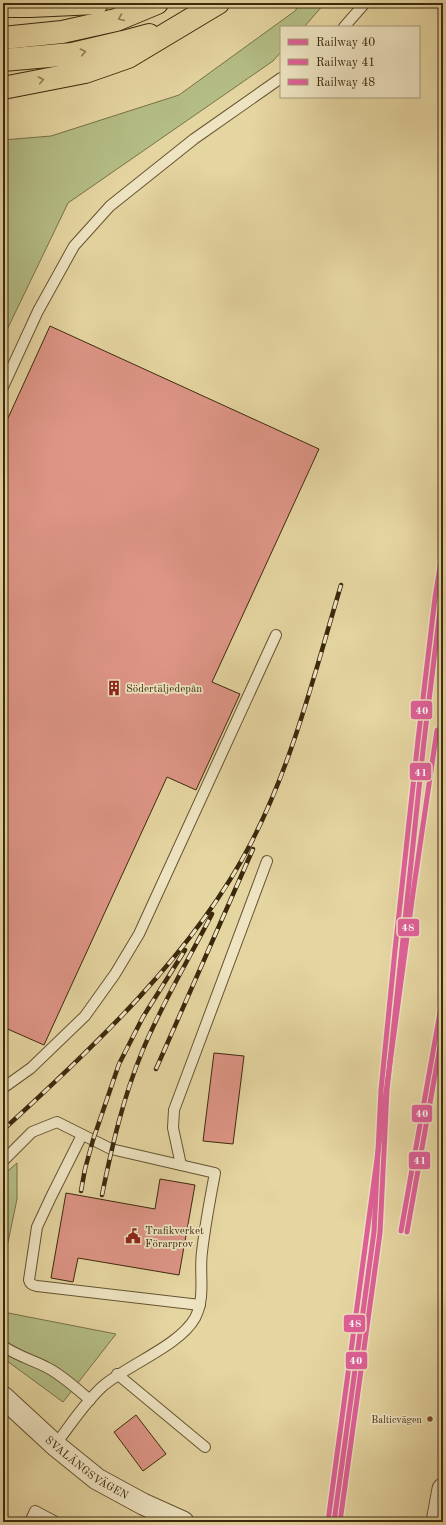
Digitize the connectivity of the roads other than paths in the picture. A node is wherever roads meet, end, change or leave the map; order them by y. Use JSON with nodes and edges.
{"nodes":[{"id":1,"x":97,"y":3,"type":"edge"},
{"id":2,"x":157,"y":3,"type":"edge"},
{"id":3,"x":218,"y":3,"type":"edge"},
{"id":4,"x":365,"y":3,"type":"edge"},
{"id":5,"x":3,"y":6,"type":"edge"},
{"id":6,"x":181,"y":25,"type":"junction"},
{"id":7,"x":345,"y":26,"type":"edge"},
{"id":8,"x":3,"y":38,"type":"edge"},
{"id":9,"x":3,"y":60,"type":"edge"},
{"id":10,"x":280,"y":79,"type":"edge"},
{"id":11,"x":3,"y":88,"type":"edge"},
{"id":12,"x":3,"y":387,"type":"edge"},
{"id":13,"x":276,"y":635,"type":"dead end"},
{"id":14,"x":267,"y":861,"type":"dead end"},
{"id":15,"x":3,"y":1088,"type":"edge"},
{"id":16,"x":82,"y":1135,"type":"junction"},
{"id":17,"x":3,"y":1161,"type":"edge"},
{"id":18,"x":181,"y":1165,"type":"junction"},
{"id":19,"x":200,"y":1304,"type":"junction"},
{"id":20,"x":3,"y":1346,"type":"edge"},
{"id":21,"x":117,"y":1374,"type":"junction"},
{"id":22,"x":3,"y":1397,"type":"edge"},
{"id":23,"x":90,"y":1400,"type":"junction"},
{"id":24,"x":55,"y":1445,"type":"junction"},
{"id":25,"x":205,"y":1447,"type":"dead end"},
{"id":26,"x":443,"y":1489,"type":"edge"},
{"id":27,"x":30,"y":1522,"type":"edge"},
{"id":28,"x":56,"y":1522,"type":"edge"},
{"id":29,"x":183,"y":1522,"type":"edge"},
{"id":30,"x":437,"y":1522,"type":"edge"}],
"edges":[{"from":1,"to":5,"type":"highway"},
{"from":2,"to":8,"type":"highway","one_way":true},
{"from":3,"to":6,"type":"highway"},
{"from":4,"to":7,"type":"lane"},
{"from":9,"to":6,"type":"highway","one_way":true},
{"from":11,"to":6,"type":"highway","one_way":true},
{"from":10,"to":12,"type":"lane"},
{"from":13,"to":15,"type":"lane"},
{"from":14,"to":18,"type":"lane"},
{"from":16,"to":17,"type":"lane"},
{"from":16,"to":18,"type":"lane"},
{"from":16,"to":19,"type":"lane"},
{"from":18,"to":19,"type":"lane"},
{"from":19,"to":21,"type":"lane"},
{"from":20,"to":23,"type":"lane"},
{"from":21,"to":23,"type":"lane"},
{"from":21,"to":25,"type":"lane"},
{"from":22,"to":24,"type":"street","name":"SVALÄNGSVÄGEN"},
{"from":23,"to":24,"type":"lane"},
{"from":24,"to":29,"type":"street","name":"SVALÄNGSVÄGEN"},
{"from":26,"to":30,"type":"street"},
{"from":27,"to":28,"type":"lane"}]}
